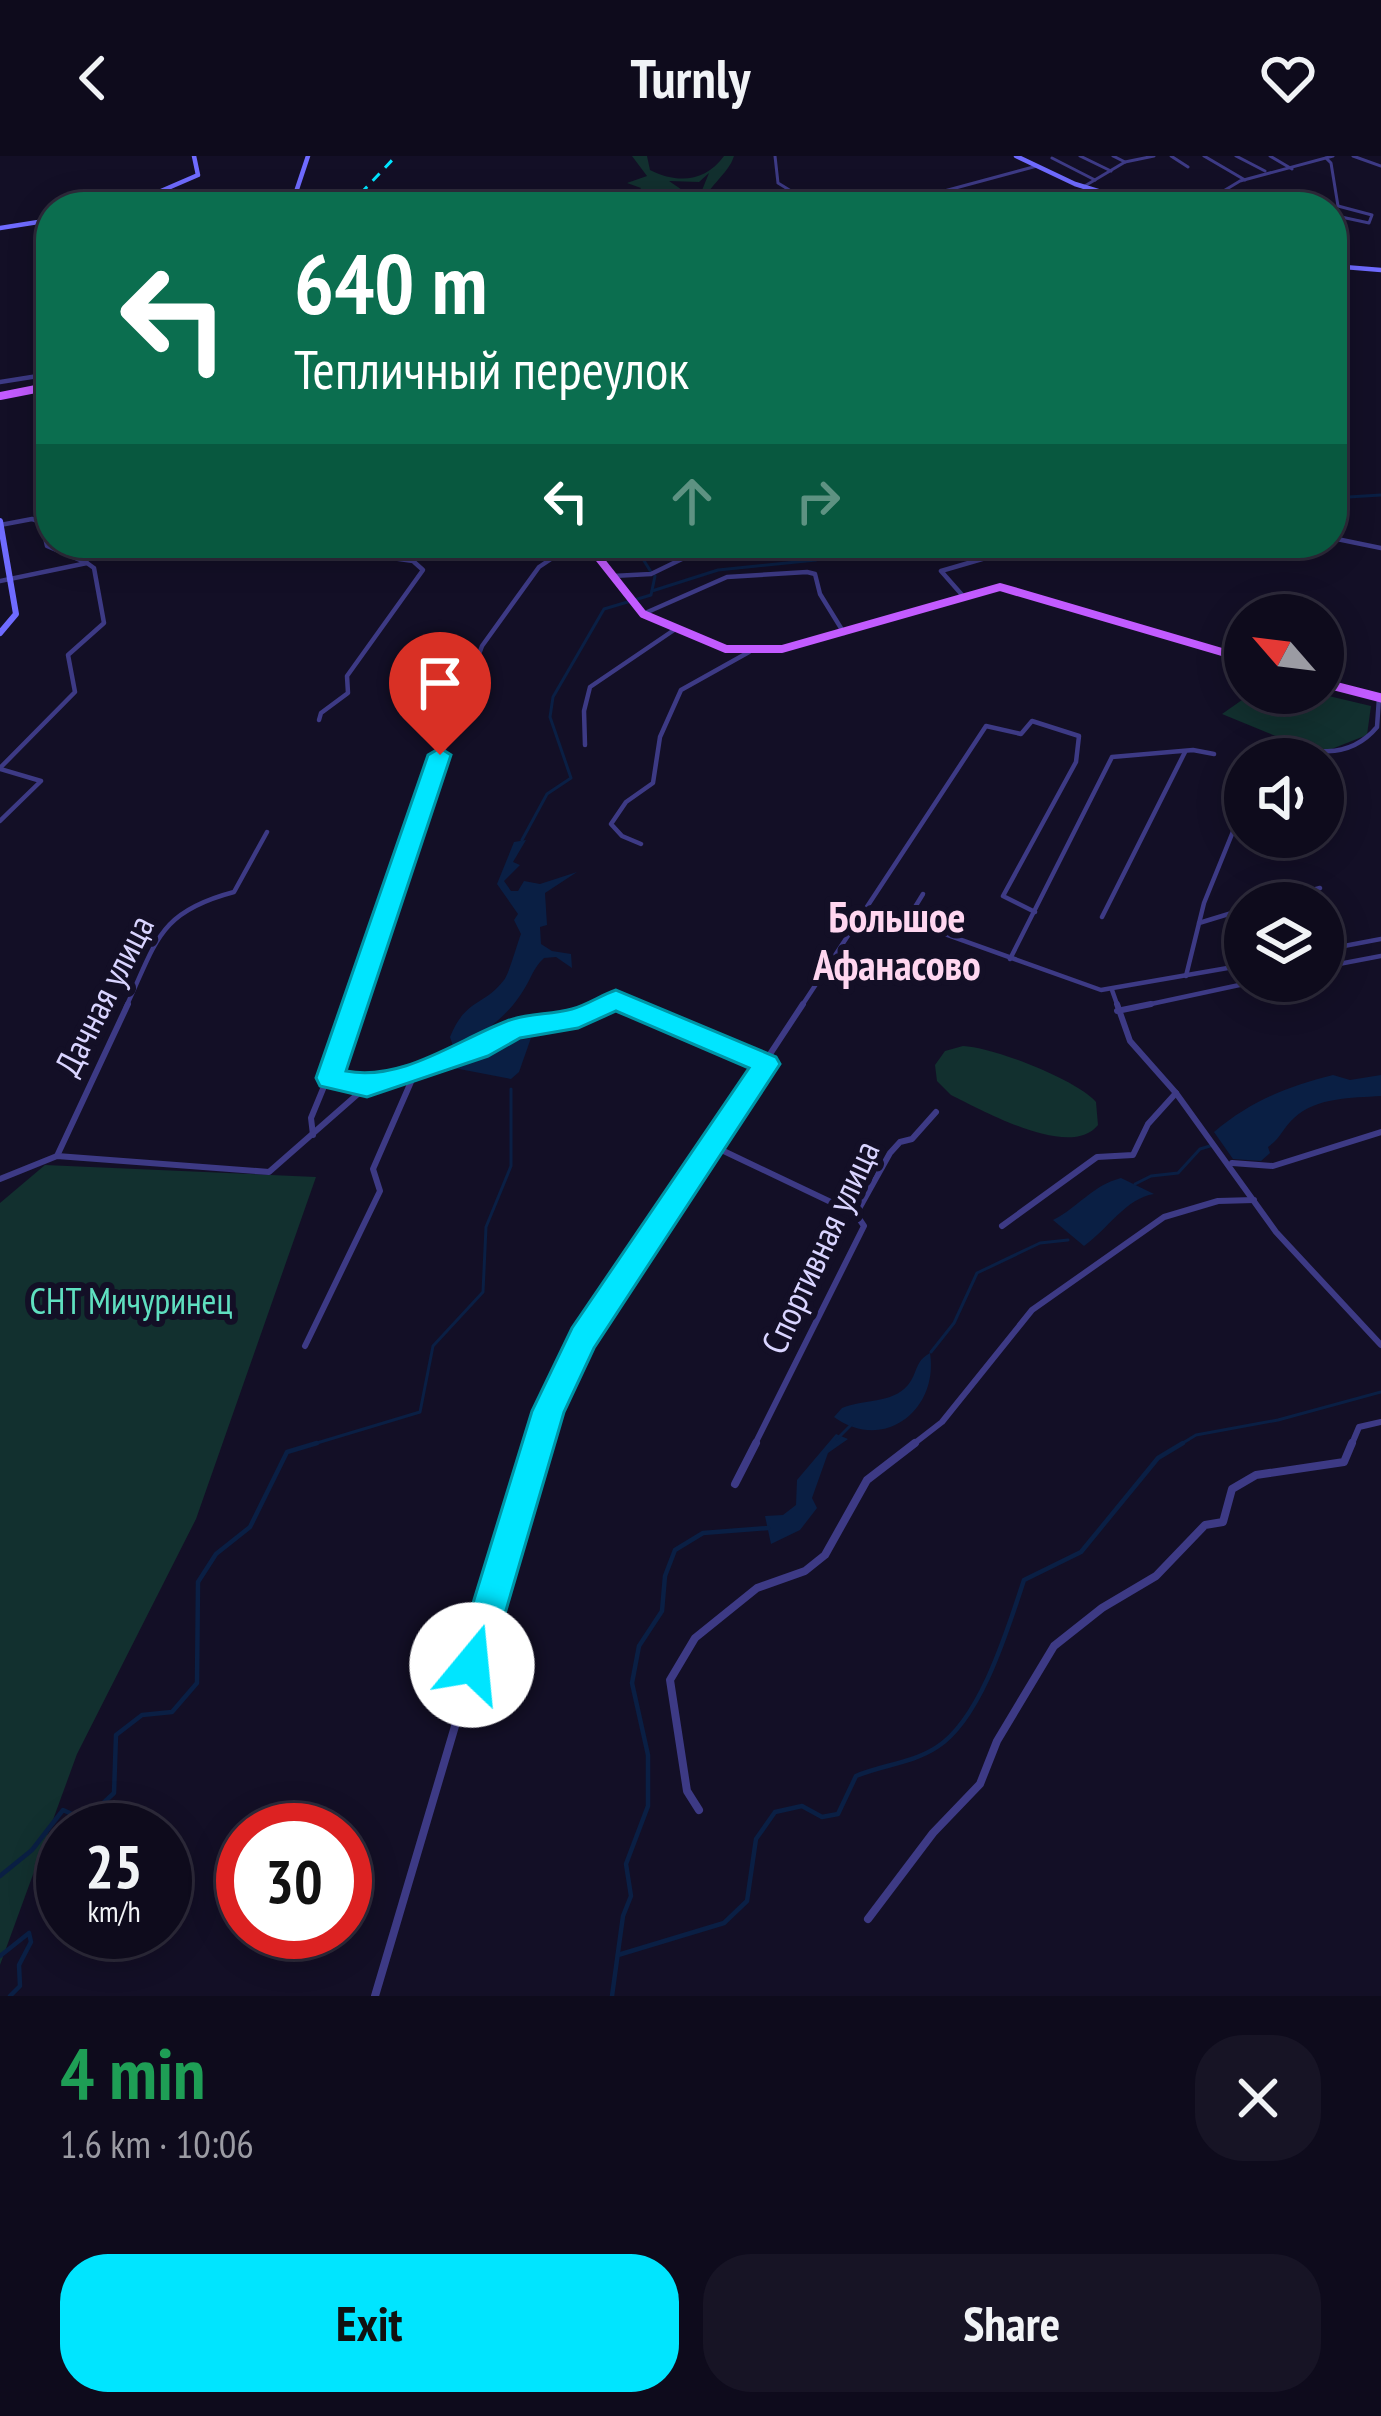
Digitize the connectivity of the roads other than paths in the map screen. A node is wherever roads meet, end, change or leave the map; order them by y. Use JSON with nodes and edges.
{"nodes":[{"id":1,"x":194,"y":156,"type":"edge"},
{"id":2,"x":306,"y":156,"type":"edge"},
{"id":3,"x":775,"y":156,"type":"edge"},
{"id":4,"x":1016,"y":156,"type":"edge"},
{"id":5,"x":1080,"y":156,"type":"edge"},
{"id":6,"x":1113,"y":156,"type":"edge"},
{"id":7,"x":1154,"y":156,"type":"edge"},
{"id":8,"x":1171,"y":156,"type":"edge"},
{"id":9,"x":1204,"y":156,"type":"edge"},
{"id":10,"x":1236,"y":156,"type":"edge"},
{"id":11,"x":1303,"y":156,"type":"edge"},
{"id":12,"x":1353,"y":156,"type":"edge"},
{"id":13,"x":1140,"y":157,"type":"edge"},
{"id":14,"x":1329,"y":157,"type":"edge"},
{"id":15,"x":1052,"y":158,"type":"edge"},
{"id":16,"x":1272,"y":158,"type":"edge"},
{"id":17,"x":1125,"y":162,"type":"junction"},
{"id":18,"x":1312,"y":162,"type":"junction"},
{"id":19,"x":1037,"y":166,"type":"junction"},
{"id":20,"x":1381,"y":166,"type":"edge"},
{"id":21,"x":1187,"y":167,"type":"dead end"},
{"id":22,"x":1293,"y":170,"type":"junction"},
{"id":23,"x":1111,"y":171,"type":"junction"},
{"id":24,"x":1268,"y":173,"type":"junction"},
{"id":25,"x":1095,"y":180,"type":"junction"},
{"id":26,"x":1245,"y":180,"type":"junction"},
{"id":27,"x":1083,"y":187,"type":"junction"},
{"id":28,"x":158,"y":192,"type":"edge"},
{"id":29,"x":295,"y":192,"type":"edge"},
{"id":30,"x":793,"y":192,"type":"edge"},
{"id":31,"x":941,"y":192,"type":"edge"},
{"id":32,"x":1098,"y":192,"type":"edge"},
{"id":33,"x":1216,"y":192,"type":"edge"},
{"id":34,"x":1335,"y":192,"type":"edge"},
{"id":35,"x":1347,"y":208,"type":"edge"},
{"id":36,"x":1347,"y":218,"type":"edge"},
{"id":37,"x":36,"y":222,"type":"edge"},
{"id":38,"x":0,"y":228,"type":"edge"},
{"id":39,"x":1347,"y":267,"type":"edge"},
{"id":40,"x":1381,"y":270,"type":"edge"},
{"id":41,"x":36,"y":383,"type":"edge"},
{"id":42,"x":36,"y":383,"type":"edge"},
{"id":43,"x":0,"y":390,"type":"edge"},
{"id":44,"x":36,"y":520,"type":"edge"},
{"id":45,"x":0,"y":523,"type":"edge"},
{"id":46,"x":1347,"y":541,"type":"edge"},
{"id":47,"x":1381,"y":548,"type":"edge"},
{"id":48,"x":75,"y":558,"type":"edge"},
{"id":49,"x":392,"y":558,"type":"edge"},
{"id":50,"x":552,"y":558,"type":"edge"},
{"id":51,"x":599,"y":558,"type":"edge"},
{"id":52,"x":684,"y":558,"type":"edge"},
{"id":53,"x":986,"y":558,"type":"edge"},
{"id":54,"x":87,"y":563,"type":"junction"},
{"id":55,"x":613,"y":576,"type":"junction"},
{"id":56,"x":12,"y":579,"type":"junction"},
{"id":57,"x":0,"y":581,"type":"edge"},
{"id":58,"x":963,"y":596,"type":"junction"},
{"id":59,"x":635,"y":606,"type":"junction"},
{"id":60,"x":674,"y":630,"type":"junction"},
{"id":61,"x":0,"y":633,"type":"edge"},
{"id":62,"x":844,"y":633,"type":"junction"},
{"id":63,"x":749,"y":652,"type":"junction"},
{"id":64,"x":1224,"y":653,"type":"edge"},
{"id":65,"x":1344,"y":689,"type":"edge"},
{"id":66,"x":1380,"y":698,"type":"edge"},
{"id":67,"x":319,"y":720,"type":"dead end"},
{"id":68,"x":585,"y":745,"type":"dead end"},
{"id":69,"x":1344,"y":749,"type":"edge"},
{"id":70,"x":1185,"y":752,"type":"junction"},
{"id":71,"x":1214,"y":754,"type":"dead end"},
{"id":72,"x":0,"y":769,"type":"edge"},
{"id":73,"x":0,"y":820,"type":"edge"},
{"id":74,"x":267,"y":832,"type":"dead end"},
{"id":75,"x":641,"y":844,"type":"dead end"},
{"id":76,"x":1224,"y":857,"type":"edge"},
{"id":77,"x":923,"y":894,"type":"dead end"},
{"id":78,"x":872,"y":901,"type":"junction"},
{"id":79,"x":1035,"y":912,"type":"junction"},
{"id":80,"x":889,"y":914,"type":"junction"},
{"id":81,"x":1224,"y":915,"type":"edge"},
{"id":82,"x":1102,"y":917,"type":"dead end"},
{"id":83,"x":862,"y":918,"type":"junction"},
{"id":84,"x":907,"y":920,"type":"junction"},
{"id":85,"x":1199,"y":923,"type":"junction"},
{"id":86,"x":1381,"y":939,"type":"edge"},
{"id":87,"x":1344,"y":946,"type":"edge"},
{"id":88,"x":1381,"y":956,"type":"edge"},
{"id":89,"x":1010,"y":959,"type":"junction"},
{"id":90,"x":1344,"y":964,"type":"edge"},
{"id":91,"x":1224,"y":968,"type":"edge"},
{"id":92,"x":1186,"y":976,"type":"junction"},
{"id":93,"x":1224,"y":988,"type":"edge"},
{"id":94,"x":1112,"y":990,"type":"junction"},
{"id":95,"x":1117,"y":1011,"type":"junction"},
{"id":96,"x":767,"y":1064,"type":"junction"},
{"id":97,"x":416,"y":1072,"type":"junction"},
{"id":98,"x":404,"y":1076,"type":"junction"},
{"id":99,"x":330,"y":1078,"type":"junction"},
{"id":100,"x":412,"y":1085,"type":"junction"},
{"id":101,"x":367,"y":1086,"type":"junction"},
{"id":102,"x":1176,"y":1094,"type":"junction"},
{"id":103,"x":937,"y":1112,"type":"dead end"},
{"id":104,"x":1381,"y":1132,"type":"edge"},
{"id":105,"x":314,"y":1135,"type":"junction"},
{"id":106,"x":711,"y":1145,"type":"junction"},
{"id":107,"x":57,"y":1156,"type":"junction"},
{"id":108,"x":1229,"y":1162,"type":"junction"},
{"id":109,"x":0,"y":1179,"type":"edge"},
{"id":110,"x":1254,"y":1200,"type":"junction"},
{"id":111,"x":856,"y":1214,"type":"junction"},
{"id":112,"x":1003,"y":1226,"type":"dead end"},
{"id":113,"x":305,"y":1346,"type":"dead end"},
{"id":114,"x":1381,"y":1346,"type":"edge"},
{"id":115,"x":1381,"y":1422,"type":"edge"},
{"id":116,"x":735,"y":1484,"type":"dead end"},
{"id":117,"x":699,"y":1810,"type":"dead end"},
{"id":118,"x":868,"y":1919,"type":"dead end"},
{"id":119,"x":375,"y":1996,"type":"edge"}],
"edges":[{"from":1,"to":28,"type":"street"},
{"from":2,"to":29,"type":"street"},
{"from":3,"to":30,"type":"street"},
{"from":4,"to":19,"type":"street"},
{"from":5,"to":23,"type":"street"},
{"from":6,"to":17,"type":"street"},
{"from":7,"to":13,"type":"street"},
{"from":8,"to":21,"type":"street"},
{"from":9,"to":26,"type":"street"},
{"from":10,"to":24,"type":"street"},
{"from":11,"to":18,"type":"street"},
{"from":12,"to":20,"type":"street"},
{"from":13,"to":17,"type":"street"},
{"from":14,"to":18,"type":"street"},
{"from":14,"to":34,"type":"street"},
{"from":15,"to":25,"type":"street"},
{"from":16,"to":22,"type":"street"},
{"from":17,"to":23,"type":"street"},
{"from":18,"to":22,"type":"street"},
{"from":19,"to":27,"type":"street"},
{"from":19,"to":31,"type":"street"},
{"from":22,"to":24,"type":"street"},
{"from":23,"to":25,"type":"street"},
{"from":24,"to":26,"type":"street"},
{"from":25,"to":27,"type":"street"},
{"from":26,"to":33,"type":"street"},
{"from":27,"to":32,"type":"street"},
{"from":35,"to":36,"type":"street"},
{"from":37,"to":38,"type":"street"},
{"from":39,"to":40,"type":"street"},
{"from":41,"to":43,"type":"main road"},
{"from":42,"to":43,"type":"street"},
{"from":44,"to":45,"type":"street"},
{"from":45,"to":56,"type":"street"},
{"from":46,"to":47,"type":"street"},
{"from":48,"to":54,"type":"street"},
{"from":49,"to":67,"type":"street"},
{"from":50,"to":99,"type":"street"},
{"from":51,"to":55,"type":"main road"},
{"from":52,"to":55,"type":"street"},
{"from":53,"to":58,"type":"street"},
{"from":54,"to":56,"type":"street"},
{"from":54,"to":72,"type":"street"},
{"from":55,"to":59,"type":"main road"},
{"from":56,"to":57,"type":"street"},
{"from":56,"to":61,"type":"street"},
{"from":58,"to":62,"type":"main road"},
{"from":58,"to":64,"type":"main road"},
{"from":59,"to":60,"type":"main road"},
{"from":59,"to":62,"type":"street"},
{"from":60,"to":63,"type":"main road"},
{"from":60,"to":68,"type":"street"},
{"from":62,"to":63,"type":"main road"},
{"from":63,"to":75,"type":"street"},
{"from":65,"to":66,"type":"main road"},
{"from":66,"to":69,"type":"street"},
{"from":70,"to":71,"type":"street"},
{"from":70,"to":79,"type":"street"},
{"from":70,"to":82,"type":"street"},
{"from":72,"to":73,"type":"street"},
{"from":74,"to":107,"type":"street","name":"Дачная улица"},
{"from":76,"to":85,"type":"street"},
{"from":77,"to":84,"type":"street"},
{"from":78,"to":79,"type":"street"},
{"from":78,"to":80,"type":"street"},
{"from":78,"to":83,"type":"street"},
{"from":79,"to":89,"type":"street"},
{"from":80,"to":83,"type":"street"},
{"from":80,"to":84,"type":"street"},
{"from":81,"to":85,"type":"street"},
{"from":83,"to":96,"type":"street"},
{"from":84,"to":89,"type":"street"},
{"from":85,"to":92,"type":"street"},
{"from":86,"to":87,"type":"street"},
{"from":88,"to":90,"type":"street"},
{"from":89,"to":94,"type":"street"},
{"from":91,"to":92,"type":"street"},
{"from":92,"to":94,"type":"street"},
{"from":93,"to":95,"type":"street"},
{"from":94,"to":95,"type":"street"},
{"from":95,"to":102,"type":"street"},
{"from":96,"to":97,"type":"street"},
{"from":96,"to":106,"type":"street"},
{"from":97,"to":98,"type":"street"},
{"from":97,"to":100,"type":"street"},
{"from":98,"to":100,"type":"street"},
{"from":98,"to":101,"type":"street"},
{"from":99,"to":101,"type":"street"},
{"from":99,"to":105,"type":"street"},
{"from":100,"to":113,"type":"street"},
{"from":101,"to":105,"type":"street"},
{"from":102,"to":108,"type":"street"},
{"from":102,"to":112,"type":"street"},
{"from":103,"to":111,"type":"street","name":"Спортивная улица"},
{"from":104,"to":108,"type":"street"},
{"from":105,"to":107,"type":"street"},
{"from":106,"to":111,"type":"street"},
{"from":106,"to":119,"type":"street"},
{"from":107,"to":109,"type":"street"},
{"from":108,"to":110,"type":"street"},
{"from":110,"to":114,"type":"street"},
{"from":110,"to":117,"type":"street"},
{"from":111,"to":116,"type":"street","name":"Спортивная улица"},
{"from":115,"to":118,"type":"street"}]}
